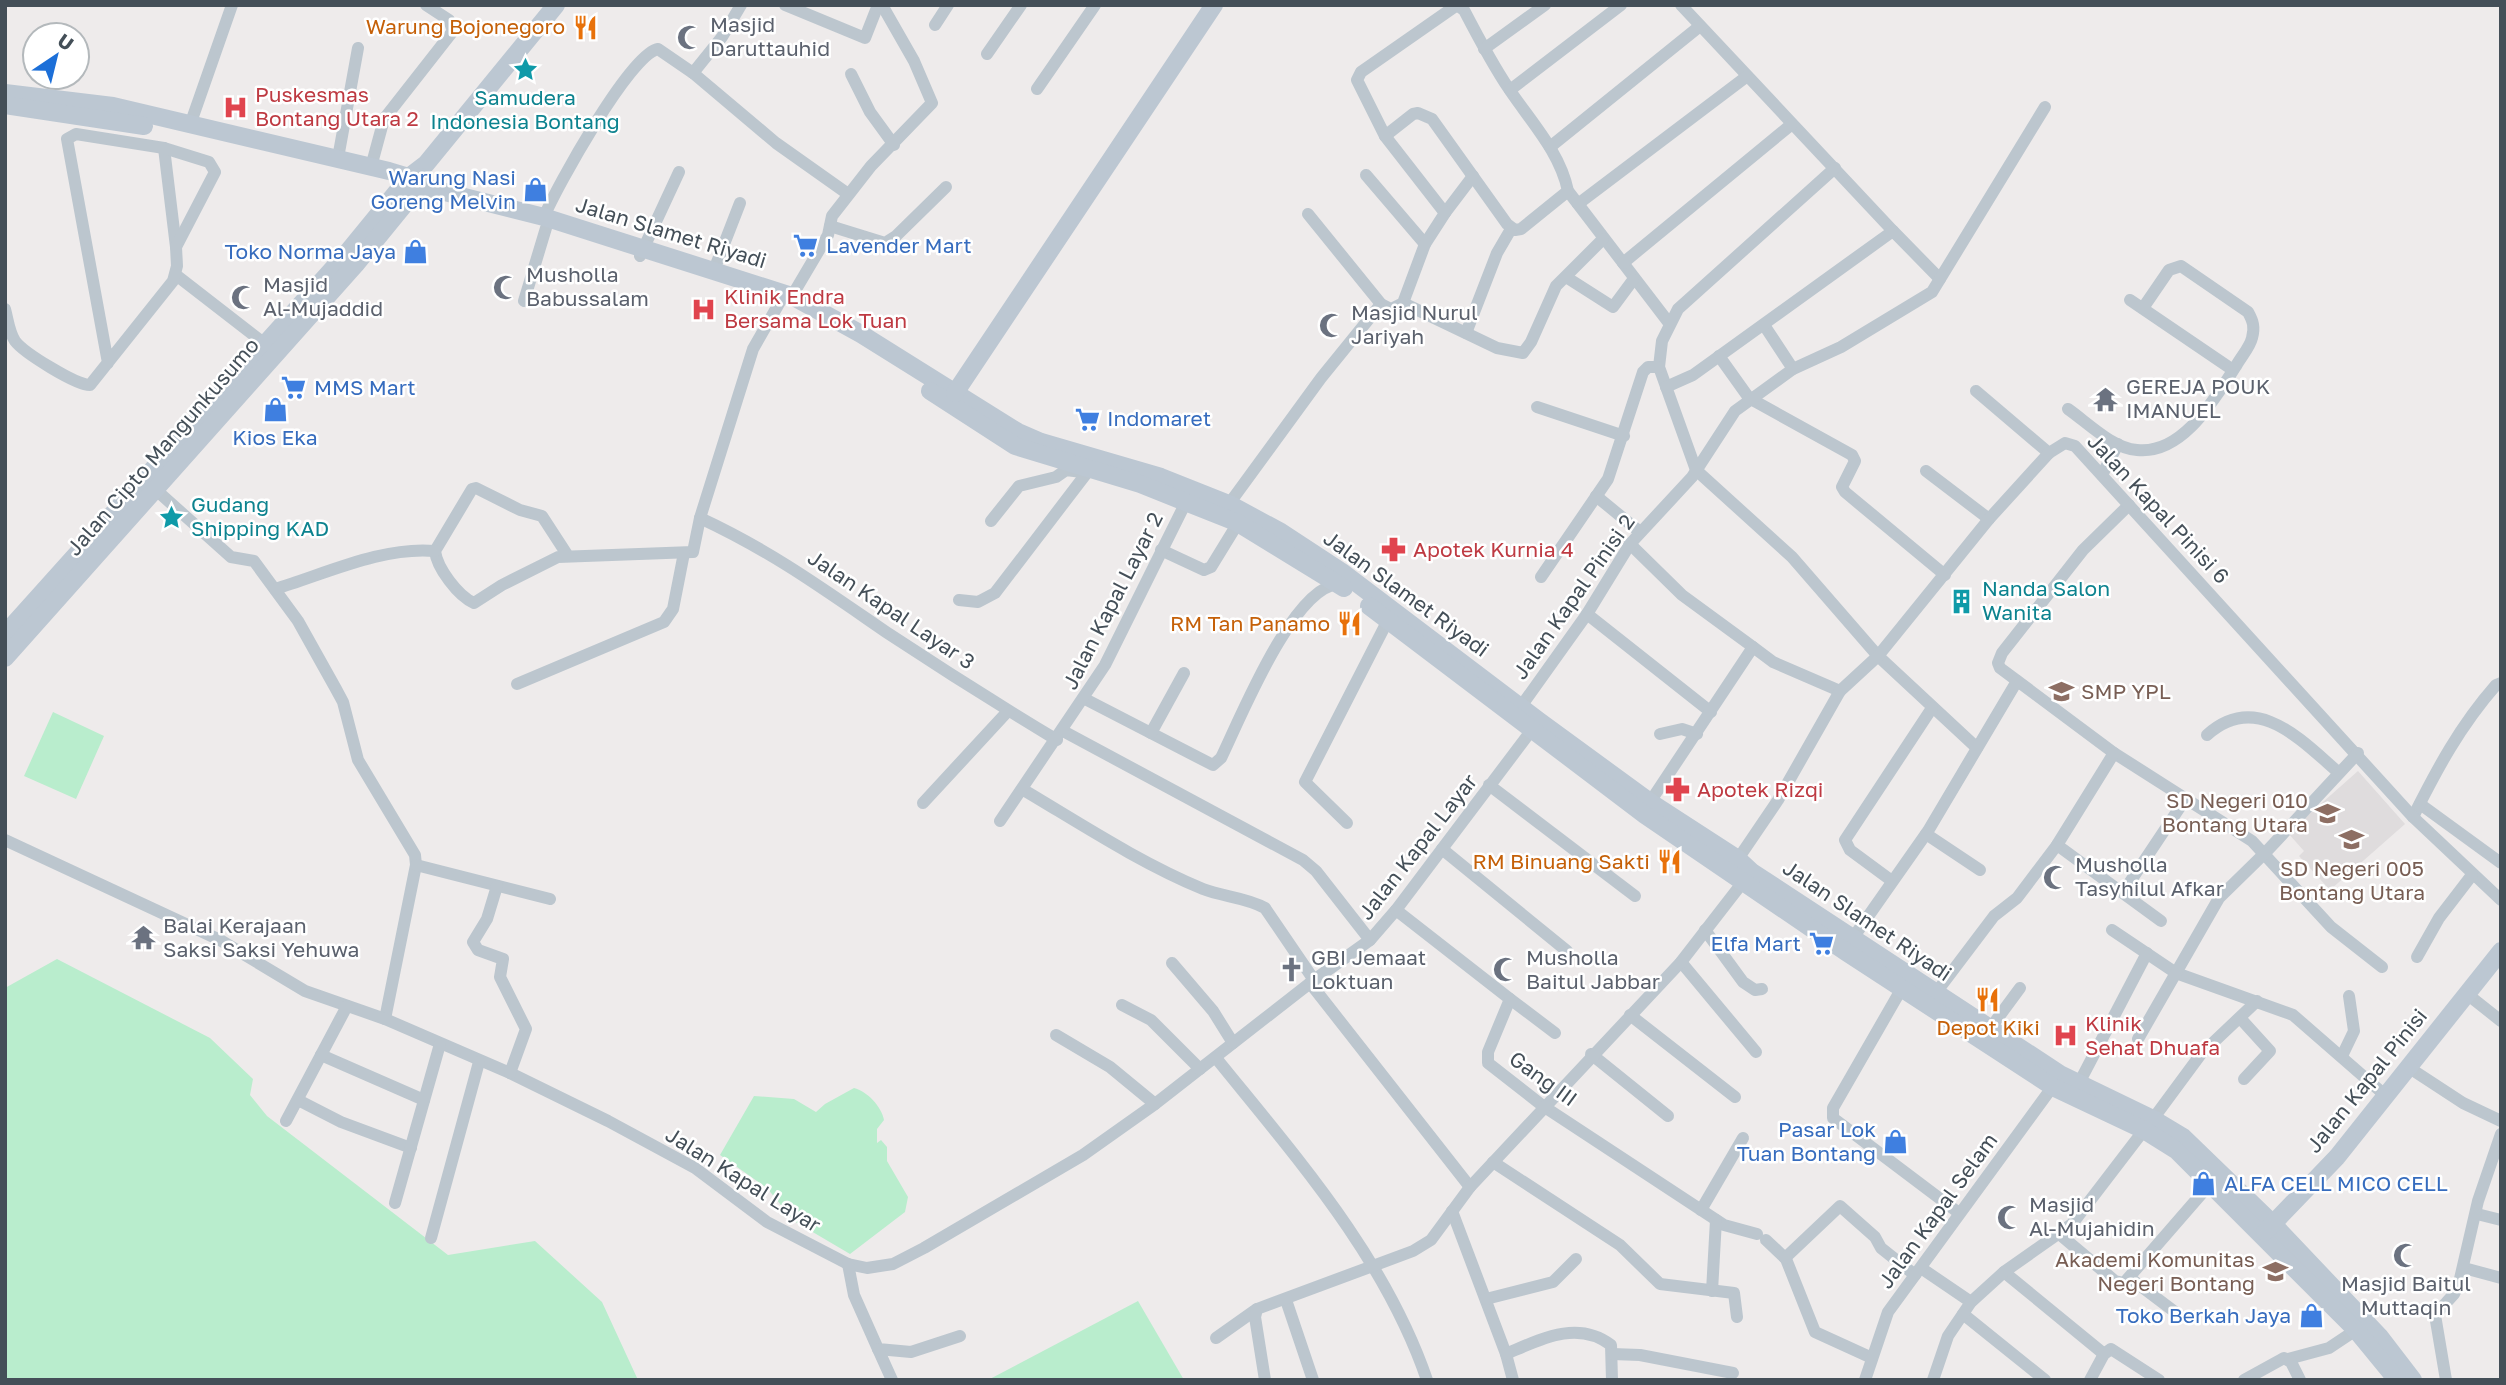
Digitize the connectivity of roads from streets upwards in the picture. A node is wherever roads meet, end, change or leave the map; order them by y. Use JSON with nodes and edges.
{"nodes":[{"id":1,"x":232,"y":5,"type":"edge"},
{"id":2,"x":426,"y":5,"type":"edge"},
{"id":3,"x":556,"y":5,"type":"edge"},
{"id":4,"x":741,"y":5,"type":"edge"},
{"id":5,"x":785,"y":5,"type":"edge"},
{"id":6,"x":880,"y":5,"type":"edge"},
{"id":7,"x":948,"y":5,"type":"edge"},
{"id":8,"x":1021,"y":5,"type":"edge"},
{"id":9,"x":1096,"y":5,"type":"edge"},
{"id":10,"x":1214,"y":5,"type":"edge"},
{"id":11,"x":1457,"y":5,"type":"edge"},
{"id":12,"x":1545,"y":5,"type":"edge"},
{"id":13,"x":1621,"y":5,"type":"edge"},
{"id":14,"x":1681,"y":5,"type":"edge"},
{"id":15,"x":935,"y":25,"type":"dead end"},
{"id":16,"x":1700,"y":26,"type":"junction"},
{"id":17,"x":358,"y":48,"type":"dead end"},
{"id":18,"x":1484,"y":49,"type":"junction"},
{"id":19,"x":987,"y":54,"type":"dead end"},
{"id":20,"x":693,"y":73,"type":"junction"},
{"id":21,"x":851,"y":74,"type":"dead end"},
{"id":22,"x":1746,"y":77,"type":"junction"},
{"id":23,"x":1037,"y":89,"type":"dead end"},
{"id":24,"x":1510,"y":90,"type":"junction"},
{"id":25,"x":5,"y":93,"type":"edge"},
{"id":26,"x":5,"y":106,"type":"edge"},
{"id":27,"x":2045,"y":107,"type":"dead end"},
{"id":28,"x":1792,"y":124,"type":"junction"},
{"id":29,"x":190,"y":125,"type":"junction"},
{"id":30,"x":1385,"y":136,"type":"junction"},
{"id":31,"x":894,"y":145,"type":"junction"},
{"id":32,"x":1550,"y":147,"type":"junction"},
{"id":33,"x":164,"y":148,"type":"junction"},
{"id":34,"x":338,"y":158,"type":"junction"},
{"id":35,"x":371,"y":167,"type":"junction"},
{"id":36,"x":1835,"y":168,"type":"junction"},
{"id":37,"x":679,"y":172,"type":"dead end"},
{"id":38,"x":1366,"y":175,"type":"dead end"},
{"id":39,"x":1474,"y":176,"type":"junction"},
{"id":40,"x":410,"y":185,"type":"junction"},
{"id":41,"x":946,"y":187,"type":"dead end"},
{"id":42,"x":1568,"y":191,"type":"junction"},
{"id":43,"x":848,"y":194,"type":"junction"},
{"id":44,"x":740,"y":203,"type":"dead end"},
{"id":45,"x":1578,"y":204,"type":"junction"},
{"id":46,"x":1445,"y":213,"type":"junction"},
{"id":47,"x":1308,"y":214,"type":"dead end"},
{"id":48,"x":545,"y":223,"type":"junction"},
{"id":49,"x":830,"y":226,"type":"junction"},
{"id":50,"x":1511,"y":229,"type":"junction"},
{"id":51,"x":1893,"y":231,"type":"junction"},
{"id":52,"x":1603,"y":239,"type":"junction"},
{"id":53,"x":1425,"y":244,"type":"junction"},
{"id":54,"x":176,"y":247,"type":"junction"},
{"id":55,"x":641,"y":252,"type":"junction"},
{"id":56,"x":1623,"y":263,"type":"junction"},
{"id":57,"x":714,"y":270,"type":"junction"},
{"id":58,"x":176,"y":275,"type":"junction"},
{"id":59,"x":1566,"y":277,"type":"junction"},
{"id":60,"x":1940,"y":279,"type":"junction"},
{"id":61,"x":1633,"y":280,"type":"junction"},
{"id":62,"x":786,"y":298,"type":"junction"},
{"id":63,"x":2130,"y":299,"type":"dead end"},
{"id":64,"x":524,"y":301,"type":"dead end"},
{"id":65,"x":1403,"y":303,"type":"junction"},
{"id":66,"x":1381,"y":304,"type":"junction"},
{"id":67,"x":2143,"y":308,"type":"junction"},
{"id":68,"x":5,"y":309,"type":"edge"},
{"id":69,"x":1669,"y":323,"type":"junction"},
{"id":70,"x":1764,"y":325,"type":"junction"},
{"id":71,"x":1466,"y":333,"type":"junction"},
{"id":72,"x":265,"y":344,"type":"junction"},
{"id":73,"x":1719,"y":356,"type":"junction"},
{"id":74,"x":108,"y":363,"type":"junction"},
{"id":75,"x":1659,"y":367,"type":"junction"},
{"id":76,"x":1793,"y":369,"type":"junction"},
{"id":77,"x":2233,"y":370,"type":"junction"},
{"id":78,"x":1666,"y":387,"type":"junction"},
{"id":79,"x":1976,"y":391,"type":"dead end"},
{"id":80,"x":955,"y":393,"type":"junction"},
{"id":81,"x":1749,"y":398,"type":"junction"},
{"id":82,"x":1537,"y":407,"type":"dead end"},
{"id":83,"x":2068,"y":409,"type":"dead end"},
{"id":84,"x":1624,"y":436,"type":"junction"},
{"id":85,"x":2118,"y":444,"type":"junction"},
{"id":86,"x":2049,"y":453,"type":"junction"},
{"id":87,"x":1696,"y":470,"type":"junction"},
{"id":88,"x":1088,"y":471,"type":"junction"},
{"id":89,"x":1926,"y":471,"type":"dead end"},
{"id":90,"x":2102,"y":475,"type":"junction"},
{"id":91,"x":155,"y":489,"type":"junction"},
{"id":92,"x":1596,"y":496,"type":"junction"},
{"id":93,"x":1186,"y":502,"type":"junction"},
{"id":94,"x":1229,"y":504,"type":"junction"},
{"id":95,"x":2129,"y":505,"type":"junction"},
{"id":96,"x":700,"y":518,"type":"junction"},
{"id":97,"x":1989,"y":519,"type":"junction"},
{"id":98,"x":991,"y":521,"type":"dead end"},
{"id":99,"x":1238,"y":523,"type":"junction"},
{"id":100,"x":1640,"y":532,"type":"junction"},
{"id":101,"x":1278,"y":538,"type":"junction"},
{"id":102,"x":1630,"y":544,"type":"junction"},
{"id":103,"x":1161,"y":550,"type":"junction"},
{"id":104,"x":435,"y":551,"type":"junction"},
{"id":105,"x":684,"y":553,"type":"junction"},
{"id":106,"x":568,"y":556,"type":"junction"},
{"id":107,"x":1945,"y":575,"type":"junction"},
{"id":108,"x":1541,"y":577,"type":"dead end"},
{"id":109,"x":1339,"y":584,"type":"junction"},
{"id":110,"x":275,"y":589,"type":"junction"},
{"id":111,"x":959,"y":600,"type":"dead end"},
{"id":112,"x":1587,"y":614,"type":"junction"},
{"id":113,"x":1388,"y":620,"type":"junction"},
{"id":114,"x":5,"y":634,"type":"edge"},
{"id":115,"x":1753,"y":647,"type":"junction"},
{"id":116,"x":1878,"y":656,"type":"junction"},
{"id":117,"x":5,"y":658,"type":"edge"},
{"id":118,"x":1184,"y":673,"type":"dead end"},
{"id":119,"x":2017,"y":681,"type":"junction"},
{"id":120,"x":2501,"y":683,"type":"edge"},
{"id":121,"x":517,"y":684,"type":"dead end"},
{"id":122,"x":1840,"y":691,"type":"junction"},
{"id":123,"x":1085,"y":699,"type":"junction"},
{"id":124,"x":1932,"y":708,"type":"junction"},
{"id":125,"x":1008,"y":711,"type":"junction"},
{"id":126,"x":1516,"y":712,"type":"junction"},
{"id":127,"x":1712,"y":712,"type":"junction"},
{"id":128,"x":1531,"y":731,"type":"junction"},
{"id":129,"x":1151,"y":733,"type":"junction"},
{"id":130,"x":1698,"y":733,"type":"junction"},
{"id":131,"x":1660,"y":734,"type":"dead end"},
{"id":132,"x":1060,"y":735,"type":"junction"},
{"id":133,"x":2207,"y":736,"type":"dead end"},
{"id":134,"x":1977,"y":748,"type":"junction"},
{"id":135,"x":2114,"y":753,"type":"junction"},
{"id":136,"x":2358,"y":753,"type":"junction"},
{"id":137,"x":2338,"y":772,"type":"junction"},
{"id":138,"x":1489,"y":785,"type":"junction"},
{"id":139,"x":1022,"y":789,"type":"junction"},
{"id":140,"x":2186,"y":798,"type":"junction"},
{"id":141,"x":1650,"y":802,"type":"junction"},
{"id":142,"x":923,"y":803,"type":"dead end"},
{"id":143,"x":2420,"y":804,"type":"junction"},
{"id":144,"x":2413,"y":817,"type":"junction"},
{"id":145,"x":1000,"y":821,"type":"dead end"},
{"id":146,"x":1347,"y":822,"type":"dead end"},
{"id":147,"x":1926,"y":834,"type":"junction"},
{"id":148,"x":5,"y":841,"type":"edge"},
{"id":149,"x":2057,"y":845,"type":"junction"},
{"id":150,"x":1443,"y":849,"type":"junction"},
{"id":151,"x":2266,"y":852,"type":"junction"},
{"id":152,"x":1738,"y":859,"type":"junction"},
{"id":153,"x":2501,"y":863,"type":"edge"},
{"id":154,"x":416,"y":865,"type":"junction"},
{"id":155,"x":1980,"y":870,"type":"dead end"},
{"id":156,"x":2472,"y":875,"type":"junction"},
{"id":157,"x":1892,"y":881,"type":"junction"},
{"id":158,"x":1743,"y":882,"type":"junction"},
{"id":159,"x":497,"y":886,"type":"junction"},
{"id":160,"x":2124,"y":891,"type":"junction"},
{"id":161,"x":1634,"y":896,"type":"dead end"},
{"id":162,"x":550,"y":898,"type":"dead end"},
{"id":163,"x":2501,"y":900,"type":"edge"},
{"id":164,"x":1396,"y":910,"type":"junction"},
{"id":165,"x":2161,"y":921,"type":"dead end"},
{"id":166,"x":1705,"y":930,"type":"junction"},
{"id":167,"x":2112,"y":930,"type":"dead end"},
{"id":168,"x":1370,"y":940,"type":"junction"},
{"id":169,"x":1848,"y":946,"type":"junction"},
{"id":170,"x":1567,"y":951,"type":"dead end"},
{"id":171,"x":2501,"y":951,"type":"edge"},
{"id":172,"x":2147,"y":953,"type":"junction"},
{"id":173,"x":2417,"y":957,"type":"dead end"},
{"id":174,"x":1681,"y":962,"type":"junction"},
{"id":175,"x":1172,"y":963,"type":"dead end"},
{"id":176,"x":2382,"y":967,"type":"dead end"},
{"id":177,"x":2176,"y":973,"type":"junction"},
{"id":178,"x":1312,"y":981,"type":"junction"},
{"id":179,"x":1902,"y":988,"type":"junction"},
{"id":180,"x":2020,"y":988,"type":"dead end"},
{"id":181,"x":1762,"y":989,"type":"dead end"},
{"id":182,"x":1935,"y":994,"type":"junction"},
{"id":183,"x":2467,"y":994,"type":"junction"},
{"id":184,"x":2349,"y":996,"type":"dead end"},
{"id":185,"x":1510,"y":999,"type":"junction"},
{"id":186,"x":2257,"y":1002,"type":"junction"},
{"id":187,"x":1122,"y":1005,"type":"dead end"},
{"id":188,"x":347,"y":1006,"type":"junction"},
{"id":189,"x":1630,"y":1015,"type":"junction"},
{"id":190,"x":2240,"y":1018,"type":"junction"},
{"id":191,"x":385,"y":1019,"type":"junction"},
{"id":192,"x":2501,"y":1021,"type":"edge"},
{"id":193,"x":1989,"y":1030,"type":"junction"},
{"id":194,"x":1555,"y":1033,"type":"dead end"},
{"id":195,"x":1056,"y":1035,"type":"dead end"},
{"id":196,"x":2138,"y":1039,"type":"dead end"},
{"id":197,"x":1233,"y":1043,"type":"junction"},
{"id":198,"x":440,"y":1044,"type":"junction"},
{"id":199,"x":1756,"y":1052,"type":"dead end"},
{"id":200,"x":1591,"y":1054,"type":"junction"},
{"id":201,"x":321,"y":1055,"type":"junction"},
{"id":202,"x":2342,"y":1056,"type":"junction"},
{"id":203,"x":1216,"y":1058,"type":"junction"},
{"id":204,"x":480,"y":1062,"type":"junction"},
{"id":205,"x":2408,"y":1067,"type":"junction"},
{"id":206,"x":1200,"y":1069,"type":"junction"},
{"id":207,"x":510,"y":1073,"type":"junction"},
{"id":208,"x":2244,"y":1079,"type":"dead end"},
{"id":209,"x":2057,"y":1081,"type":"junction"},
{"id":210,"x":2078,"y":1085,"type":"junction"},
{"id":211,"x":2386,"y":1096,"type":"junction"},
{"id":212,"x":1735,"y":1097,"type":"dead end"},
{"id":213,"x":298,"y":1100,"type":"junction"},
{"id":214,"x":424,"y":1100,"type":"junction"},
{"id":215,"x":1156,"y":1104,"type":"junction"},
{"id":216,"x":1543,"y":1106,"type":"junction"},
{"id":217,"x":1668,"y":1116,"type":"dead end"},
{"id":218,"x":286,"y":1121,"type":"dead end"},
{"id":219,"x":2501,"y":1121,"type":"edge"},
{"id":220,"x":2149,"y":1124,"type":"junction"},
{"id":221,"x":2501,"y":1134,"type":"edge"},
{"id":222,"x":1743,"y":1138,"type":"dead end"},
{"id":223,"x":411,"y":1148,"type":"junction"},
{"id":224,"x":1493,"y":1162,"type":"junction"},
{"id":225,"x":2210,"y":1185,"type":"junction"},
{"id":226,"x":1470,"y":1187,"type":"junction"},
{"id":227,"x":395,"y":1203,"type":"dead end"},
{"id":228,"x":1452,"y":1210,"type":"junction"},
{"id":229,"x":1701,"y":1210,"type":"junction"},
{"id":230,"x":1959,"y":1213,"type":"junction"},
{"id":231,"x":2477,"y":1214,"type":"junction"},
{"id":232,"x":1716,"y":1220,"type":"junction"},
{"id":233,"x":2501,"y":1220,"type":"edge"},
{"id":234,"x":2267,"y":1229,"type":"junction"},
{"id":235,"x":2058,"y":1233,"type":"junction"},
{"id":236,"x":431,"y":1238,"type":"dead end"},
{"id":237,"x":1785,"y":1258,"type":"junction"},
{"id":238,"x":1576,"y":1259,"type":"dead end"},
{"id":239,"x":848,"y":1264,"type":"junction"},
{"id":240,"x":1371,"y":1264,"type":"junction"},
{"id":241,"x":2465,"y":1268,"type":"junction"},
{"id":242,"x":1918,"y":1271,"type":"junction"},
{"id":243,"x":2004,"y":1272,"type":"junction"},
{"id":244,"x":2130,"y":1278,"type":"junction"},
{"id":245,"x":2501,"y":1278,"type":"edge"},
{"id":246,"x":1712,"y":1291,"type":"junction"},
{"id":247,"x":1486,"y":1299,"type":"junction"},
{"id":248,"x":1286,"y":1300,"type":"junction"},
{"id":249,"x":1971,"y":1302,"type":"junction"},
{"id":250,"x":1257,"y":1309,"type":"junction"},
{"id":251,"x":1963,"y":1314,"type":"junction"},
{"id":252,"x":2179,"y":1315,"type":"dead end"},
{"id":253,"x":1737,"y":1317,"type":"dead end"},
{"id":254,"x":2356,"y":1330,"type":"junction"},
{"id":255,"x":960,"y":1336,"type":"dead end"},
{"id":256,"x":1216,"y":1339,"type":"dead end"},
{"id":257,"x":878,"y":1349,"type":"junction"},
{"id":258,"x":1506,"y":1354,"type":"junction"},
{"id":259,"x":1612,"y":1354,"type":"junction"},
{"id":260,"x":2104,"y":1354,"type":"junction"},
{"id":261,"x":1872,"y":1358,"type":"junction"},
{"id":262,"x":2288,"y":1359,"type":"junction"},
{"id":263,"x":1732,"y":1373,"type":"dead end"},
{"id":264,"x":892,"y":1380,"type":"edge"},
{"id":265,"x":1265,"y":1380,"type":"edge"},
{"id":266,"x":1313,"y":1380,"type":"edge"},
{"id":267,"x":1427,"y":1380,"type":"edge"},
{"id":268,"x":1513,"y":1380,"type":"edge"},
{"id":269,"x":1612,"y":1380,"type":"edge"},
{"id":270,"x":1865,"y":1380,"type":"edge"},
{"id":271,"x":1933,"y":1380,"type":"edge"},
{"id":272,"x":2045,"y":1380,"type":"edge"},
{"id":273,"x":2090,"y":1380,"type":"edge"},
{"id":274,"x":2159,"y":1380,"type":"edge"},
{"id":275,"x":2244,"y":1380,"type":"edge"},
{"id":276,"x":2300,"y":1380,"type":"edge"},
{"id":277,"x":2397,"y":1380,"type":"edge"},
{"id":278,"x":2413,"y":1380,"type":"edge"},
{"id":279,"x":2446,"y":1380,"type":"edge"}],
"edges":[{"from":1,"to":29,"type":"street"},
{"from":2,"to":35,"type":"street"},
{"from":3,"to":40,"type":"street","name":"Jalan Cipto Mangunkusumo"},
{"from":4,"to":20,"type":"street"},
{"from":5,"to":6,"type":"street"},
{"from":6,"to":31,"type":"street"},
{"from":7,"to":15,"type":"street"},
{"from":8,"to":19,"type":"street"},
{"from":9,"to":23,"type":"street"},
{"from":10,"to":80,"type":"street"},
{"from":11,"to":18,"type":"street"},
{"from":11,"to":30,"type":"street"},
{"from":12,"to":18,"type":"street"},
{"from":13,"to":24,"type":"street"},
{"from":14,"to":16,"type":"street"},
{"from":16,"to":22,"type":"street"},
{"from":16,"to":32,"type":"street"},
{"from":17,"to":34,"type":"street"},
{"from":18,"to":24,"type":"street"},
{"from":20,"to":43,"type":"street"},
{"from":20,"to":48,"type":"street"},
{"from":21,"to":31,"type":"street"},
{"from":22,"to":28,"type":"street"},
{"from":22,"to":45,"type":"street"},
{"from":24,"to":32,"type":"street"},
{"from":25,"to":29,"type":"street"},
{"from":26,"to":40,"type":"street"},
{"from":27,"to":60,"type":"street","name":"Jalan Kapal Pinisi 2"},
{"from":28,"to":36,"type":"street"},
{"from":28,"to":56,"type":"street"},
{"from":29,"to":34,"type":"street"},
{"from":30,"to":39,"type":"street"},
{"from":30,"to":46,"type":"street"},
{"from":31,"to":43,"type":"street"},
{"from":32,"to":42,"type":"street"},
{"from":33,"to":54,"type":"street"},
{"from":33,"to":54,"type":"street"},
{"from":33,"to":74,"type":"street"},
{"from":34,"to":35,"type":"street"},
{"from":35,"to":40,"type":"street"},
{"from":36,"to":51,"type":"street"},
{"from":36,"to":69,"type":"street"},
{"from":37,"to":55,"type":"street"},
{"from":38,"to":53,"type":"street"},
{"from":39,"to":46,"type":"street"},
{"from":39,"to":50,"type":"street"},
{"from":40,"to":48,"type":"street","name":"Jalan Slamet Riyadi"},
{"from":40,"to":72,"type":"street","name":"Jalan Cipto Mangunkusumo"},
{"from":40,"to":91,"type":"street","name":"Jalan Cipto Mangunkusumo"},
{"from":41,"to":49,"type":"street"},
{"from":42,"to":45,"type":"street"},
{"from":42,"to":50,"type":"street"},
{"from":43,"to":49,"type":"street"},
{"from":44,"to":57,"type":"street"},
{"from":45,"to":52,"type":"street"},
{"from":46,"to":53,"type":"street"},
{"from":47,"to":66,"type":"street"},
{"from":48,"to":55,"type":"street","name":"Jalan Slamet Riyadi"},
{"from":48,"to":64,"type":"street"},
{"from":49,"to":62,"type":"street"},
{"from":50,"to":71,"type":"street"},
{"from":51,"to":60,"type":"street"},
{"from":51,"to":70,"type":"street"},
{"from":52,"to":56,"type":"street"},
{"from":52,"to":59,"type":"street"},
{"from":53,"to":65,"type":"street"},
{"from":54,"to":58,"type":"street"},
{"from":55,"to":57,"type":"street","name":"Jalan Slamet Riyadi"},
{"from":55,"to":62,"type":"street","name":"Jalan Slamet Riyadi"},
{"from":56,"to":61,"type":"street"},
{"from":57,"to":62,"type":"street","name":"Jalan Slamet Riyadi"},
{"from":58,"to":72,"type":"street"},
{"from":58,"to":74,"type":"street"},
{"from":59,"to":61,"type":"street"},
{"from":59,"to":71,"type":"street"},
{"from":60,"to":76,"type":"street","name":"Jalan Kapal Pinisi 2"},
{"from":61,"to":69,"type":"street"},
{"from":62,"to":80,"type":"street","name":"Jalan Slamet Riyadi"},
{"from":62,"to":88,"type":"street","name":"Jalan Slamet Riyadi"},
{"from":62,"to":96,"type":"street"},
{"from":63,"to":67,"type":"street"},
{"from":65,"to":66,"type":"street"},
{"from":65,"to":71,"type":"street"},
{"from":66,"to":94,"type":"street"},
{"from":67,"to":77,"type":"street"},
{"from":67,"to":77,"type":"street"},
{"from":68,"to":74,"type":"street"},
{"from":69,"to":75,"type":"street"},
{"from":70,"to":73,"type":"street"},
{"from":70,"to":76,"type":"street"},
{"from":72,"to":114,"type":"street","name":"Jalan Cipto Mangunkusumo"},
{"from":73,"to":78,"type":"street"},
{"from":73,"to":81,"type":"street"},
{"from":75,"to":78,"type":"street"},
{"from":75,"to":84,"type":"street"},
{"from":76,"to":81,"type":"street","name":"Jalan Kapal Pinisi 2"},
{"from":77,"to":85,"type":"street"},
{"from":78,"to":87,"type":"street"},
{"from":79,"to":86,"type":"street"},
{"from":80,"to":94,"type":"street","name":"Jalan Slamet Riyadi"},
{"from":81,"to":87,"type":"street","name":"Jalan Kapal Pinisi 2"},
{"from":81,"to":107,"type":"street"},
{"from":82,"to":84,"type":"street"},
{"from":83,"to":85,"type":"street"},
{"from":84,"to":92,"type":"street"},
{"from":85,"to":90,"type":"street"},
{"from":86,"to":90,"type":"street","name":"Jalan Kapal Pinisi 6"},
{"from":86,"to":97,"type":"street"},
{"from":87,"to":100,"type":"street","name":"Jalan Kapal Pinisi 2"},
{"from":87,"to":116,"type":"street"},
{"from":88,"to":93,"type":"street","name":"Jalan Slamet Riyadi"},
{"from":88,"to":98,"type":"street"},
{"from":88,"to":111,"type":"street"},
{"from":89,"to":97,"type":"street"},
{"from":90,"to":95,"type":"street","name":"Jalan Kapal Pinisi 6"},
{"from":91,"to":110,"type":"street"},
{"from":91,"to":117,"type":"street","name":"Jalan Cipto Mangunkusumo"},
{"from":92,"to":100,"type":"street"},
{"from":92,"to":108,"type":"street"},
{"from":93,"to":99,"type":"street","name":"Jalan Slamet Riyadi"},
{"from":93,"to":103,"type":"street","name":"Jalan Kapal Layar 2"},
{"from":94,"to":101,"type":"street","name":"Jalan Slamet Riyadi"},
{"from":95,"to":119,"type":"street"},
{"from":95,"to":136,"type":"street","name":"Jalan Kapal Pinisi 6"},
{"from":96,"to":105,"type":"street"},
{"from":96,"to":125,"type":"street","name":"Jalan Kapal Layar 3"},
{"from":97,"to":107,"type":"street"},
{"from":99,"to":101,"type":"street","name":"Jalan Slamet Riyadi"},
{"from":99,"to":103,"type":"street"},
{"from":100,"to":102,"type":"street","name":"Jalan Kapal Pinisi 2"},
{"from":101,"to":109,"type":"street","name":"Jalan Slamet Riyadi"},
{"from":101,"to":126,"type":"street","name":"Jalan Slamet Riyadi"},
{"from":102,"to":112,"type":"street","name":"Jalan Kapal Pinisi 2"},
{"from":102,"to":115,"type":"street"},
{"from":103,"to":123,"type":"street","name":"Jalan Kapal Layar 2"},
{"from":104,"to":106,"type":"street"},
{"from":104,"to":106,"type":"street"},
{"from":104,"to":110,"type":"street"},
{"from":105,"to":106,"type":"street"},
{"from":105,"to":121,"type":"street"},
{"from":107,"to":116,"type":"street"},
{"from":109,"to":113,"type":"street","name":"Jalan Slamet Riyadi"},
{"from":109,"to":129,"type":"street"},
{"from":110,"to":154,"type":"street"},
{"from":112,"to":126,"type":"street","name":"Jalan Kapal Pinisi 2"},
{"from":112,"to":127,"type":"street"},
{"from":113,"to":126,"type":"street","name":"Jalan Slamet Riyadi"},
{"from":113,"to":146,"type":"street"},
{"from":115,"to":122,"type":"street"},
{"from":115,"to":127,"type":"street"},
{"from":116,"to":122,"type":"street"},
{"from":116,"to":124,"type":"street"},
{"from":118,"to":129,"type":"street"},
{"from":119,"to":134,"type":"street"},
{"from":119,"to":135,"type":"street"},
{"from":120,"to":143,"type":"street"},
{"from":122,"to":152,"type":"street"},
{"from":123,"to":129,"type":"street"},
{"from":123,"to":132,"type":"street","name":"Jalan Kapal Layar 2"},
{"from":124,"to":134,"type":"street"},
{"from":124,"to":157,"type":"street"},
{"from":125,"to":132,"type":"street","name":"Jalan Kapal Layar 3"},
{"from":125,"to":142,"type":"street"},
{"from":126,"to":128,"type":"street","name":"Jalan Slamet Riyadi"},
{"from":126,"to":141,"type":"street","name":"Jalan Slamet Riyadi"},
{"from":127,"to":130,"type":"street"},
{"from":128,"to":138,"type":"street","name":"Jalan Kapal Layar"},
{"from":128,"to":158,"type":"street","name":"Jalan Slamet Riyadi"},
{"from":130,"to":131,"type":"street"},
{"from":130,"to":141,"type":"street"},
{"from":132,"to":139,"type":"street","name":"Jalan Kapal Layar 2"},
{"from":132,"to":168,"type":"street","name":"Jalan Kapal Layar 3"},
{"from":133,"to":137,"type":"street"},
{"from":134,"to":147,"type":"street"},
{"from":135,"to":140,"type":"street"},
{"from":135,"to":149,"type":"street"},
{"from":136,"to":137,"type":"street"},
{"from":136,"to":144,"type":"street","name":"Jalan Kapal Pinisi 6"},
{"from":137,"to":151,"type":"street"},
{"from":138,"to":150,"type":"street","name":"Jalan Kapal Layar"},
{"from":138,"to":161,"type":"street"},
{"from":139,"to":145,"type":"street","name":"Jalan Kapal Layar 2"},
{"from":139,"to":178,"type":"street"},
{"from":140,"to":151,"type":"street"},
{"from":140,"to":160,"type":"street"},
{"from":141,"to":152,"type":"street","name":"Jalan Slamet Riyadi"},
{"from":143,"to":144,"type":"street"},
{"from":143,"to":153,"type":"street"},
{"from":144,"to":156,"type":"street","name":"Jalan Kapal Pinisi 6"},
{"from":147,"to":155,"type":"street"},
{"from":147,"to":157,"type":"street"},
{"from":148,"to":188,"type":"street","name":"Jalan Kapal Layar"},
{"from":149,"to":160,"type":"street"},
{"from":149,"to":182,"type":"street"},
{"from":150,"to":164,"type":"street","name":"Jalan Kapal Layar"},
{"from":150,"to":170,"type":"street"},
{"from":151,"to":176,"type":"street"},
{"from":151,"to":177,"type":"street"},
{"from":152,"to":169,"type":"street","name":"Jalan Slamet Riyadi"},
{"from":154,"to":159,"type":"street"},
{"from":154,"to":191,"type":"street"},
{"from":156,"to":163,"type":"street","name":"Jalan Kapal Pinisi 6"},
{"from":156,"to":173,"type":"street"},
{"from":157,"to":169,"type":"street"},
{"from":158,"to":166,"type":"street"},
{"from":158,"to":169,"type":"street","name":"Jalan Slamet Riyadi"},
{"from":159,"to":162,"type":"street"},
{"from":159,"to":207,"type":"street"},
{"from":160,"to":165,"type":"street"},
{"from":164,"to":168,"type":"street","name":"Jalan Kapal Layar"},
{"from":164,"to":185,"type":"street"},
{"from":166,"to":174,"type":"street"},
{"from":166,"to":181,"type":"street"},
{"from":167,"to":172,"type":"street"},
{"from":168,"to":178,"type":"street","name":"Jalan Kapal Layar"},
{"from":169,"to":179,"type":"street","name":"Jalan Slamet Riyadi"},
{"from":169,"to":182,"type":"street","name":"Jalan Slamet Riyadi"},
{"from":171,"to":183,"type":"street","name":"Jalan Kapal Pinisi"},
{"from":172,"to":177,"type":"street"},
{"from":172,"to":210,"type":"street"},
{"from":174,"to":189,"type":"street"},
{"from":174,"to":199,"type":"street"},
{"from":175,"to":197,"type":"street"},
{"from":177,"to":186,"type":"street"},
{"from":177,"to":196,"type":"street"},
{"from":178,"to":197,"type":"street","name":"Jalan Kapal Layar"},
{"from":178,"to":226,"type":"street"},
{"from":179,"to":209,"type":"street","name":"Jalan Slamet Riyadi"},
{"from":179,"to":230,"type":"street"},
{"from":180,"to":193,"type":"street"},
{"from":182,"to":193,"type":"street","name":"Jalan Slamet Riyadi"},
{"from":183,"to":192,"type":"street"},
{"from":183,"to":205,"type":"street","name":"Jalan Kapal Pinisi"},
{"from":184,"to":202,"type":"street"},
{"from":185,"to":194,"type":"street"},
{"from":185,"to":216,"type":"street","name":"Gang III"},
{"from":186,"to":190,"type":"street"},
{"from":186,"to":202,"type":"street"},
{"from":187,"to":206,"type":"street"},
{"from":188,"to":191,"type":"street","name":"Jalan Kapal Layar"},
{"from":188,"to":201,"type":"street"},
{"from":189,"to":200,"type":"street"},
{"from":189,"to":212,"type":"street"},
{"from":190,"to":208,"type":"street"},
{"from":190,"to":220,"type":"street"},
{"from":191,"to":198,"type":"street","name":"Jalan Kapal Layar"},
{"from":193,"to":209,"type":"street","name":"Jalan Slamet Riyadi"},
{"from":195,"to":215,"type":"street"},
{"from":197,"to":203,"type":"street","name":"Jalan Kapal Layar"},
{"from":198,"to":204,"type":"street","name":"Jalan Kapal Layar"},
{"from":198,"to":214,"type":"street"},
{"from":200,"to":216,"type":"street"},
{"from":200,"to":217,"type":"street"},
{"from":201,"to":213,"type":"street"},
{"from":201,"to":214,"type":"street"},
{"from":202,"to":211,"type":"street"},
{"from":203,"to":206,"type":"street","name":"Jalan Kapal Layar"},
{"from":203,"to":240,"type":"street"},
{"from":204,"to":207,"type":"street","name":"Jalan Kapal Layar"},
{"from":204,"to":236,"type":"street"},
{"from":205,"to":211,"type":"street","name":"Jalan Kapal Pinisi"},
{"from":205,"to":219,"type":"street"},
{"from":206,"to":215,"type":"street","name":"Jalan Kapal Layar"},
{"from":207,"to":239,"type":"street","name":"Jalan Kapal Layar"},
{"from":209,"to":210,"type":"street","name":"Jalan Slamet Riyadi"},
{"from":209,"to":220,"type":"street","name":"Jalan Slamet Riyadi"},
{"from":209,"to":230,"type":"street","name":"Jalan Kapal Selam"},
{"from":210,"to":220,"type":"street","name":"Jalan Slamet Riyadi"},
{"from":211,"to":234,"type":"street","name":"Jalan Kapal Pinisi"},
{"from":213,"to":218,"type":"street"},
{"from":213,"to":223,"type":"street"},
{"from":214,"to":223,"type":"street"},
{"from":215,"to":239,"type":"street","name":"Jalan Kapal Layar"},
{"from":216,"to":224,"type":"street"},
{"from":216,"to":229,"type":"street","name":"Gang III"},
{"from":220,"to":225,"type":"street","name":"Jalan Slamet Riyadi"},
{"from":220,"to":234,"type":"street","name":"Jalan Slamet Riyadi"},
{"from":220,"to":235,"type":"street"},
{"from":221,"to":231,"type":"street"},
{"from":222,"to":229,"type":"street"},
{"from":223,"to":227,"type":"street"},
{"from":224,"to":226,"type":"street"},
{"from":224,"to":246,"type":"street"},
{"from":225,"to":234,"type":"street","name":"Jalan Slamet Riyadi"},
{"from":225,"to":244,"type":"street"},
{"from":226,"to":228,"type":"street"},
{"from":228,"to":240,"type":"street"},
{"from":228,"to":247,"type":"street"},
{"from":229,"to":232,"type":"street","name":"Gang III"},
{"from":230,"to":242,"type":"street","name":"Jalan Kapal Selam"},
{"from":231,"to":233,"type":"street"},
{"from":231,"to":241,"type":"street"},
{"from":232,"to":237,"type":"street","name":"Gang III"},
{"from":232,"to":246,"type":"street"},
{"from":234,"to":254,"type":"street"},
{"from":234,"to":278,"type":"street"},
{"from":235,"to":243,"type":"street"},
{"from":235,"to":244,"type":"street"},
{"from":237,"to":242,"type":"street"},
{"from":237,"to":261,"type":"street"},
{"from":238,"to":247,"type":"street"},
{"from":239,"to":257,"type":"street"},
{"from":240,"to":248,"type":"street"},
{"from":240,"to":267,"type":"street"},
{"from":241,"to":245,"type":"street"},
{"from":241,"to":279,"type":"street"},
{"from":242,"to":249,"type":"street"},
{"from":242,"to":261,"type":"street","name":"Jalan Kapal Selam"},
{"from":243,"to":249,"type":"street"},
{"from":243,"to":260,"type":"street"},
{"from":244,"to":252,"type":"street"},
{"from":246,"to":253,"type":"street"},
{"from":247,"to":258,"type":"street"},
{"from":248,"to":250,"type":"street"},
{"from":248,"to":266,"type":"street"},
{"from":249,"to":251,"type":"street"},
{"from":250,"to":256,"type":"street"},
{"from":250,"to":265,"type":"street"},
{"from":251,"to":271,"type":"street"},
{"from":251,"to":272,"type":"street"},
{"from":254,"to":262,"type":"street"},
{"from":254,"to":277,"type":"street"},
{"from":255,"to":257,"type":"street"},
{"from":257,"to":264,"type":"street"},
{"from":258,"to":259,"type":"street"},
{"from":258,"to":268,"type":"street"},
{"from":259,"to":263,"type":"street"},
{"from":259,"to":269,"type":"street"},
{"from":260,"to":273,"type":"street"},
{"from":260,"to":274,"type":"street"},
{"from":261,"to":270,"type":"street","name":"Jalan Kapal Selam"},
{"from":262,"to":275,"type":"street"},
{"from":262,"to":276,"type":"street"}]}
